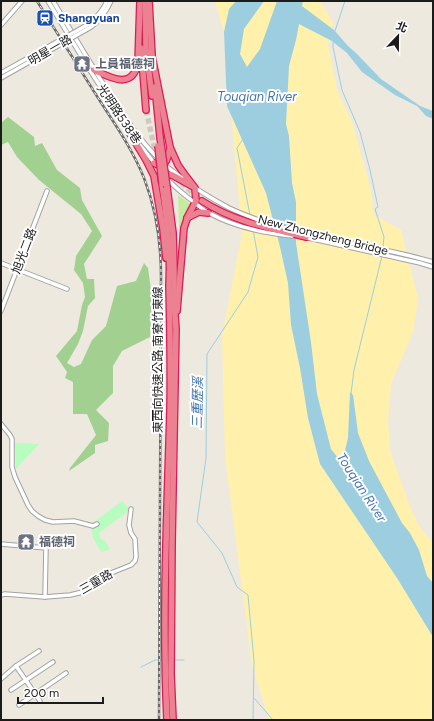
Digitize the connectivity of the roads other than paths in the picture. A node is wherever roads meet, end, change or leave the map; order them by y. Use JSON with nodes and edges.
{"nodes":[{"id":1,"x":22,"y":1,"type":"edge"},
{"id":2,"x":48,"y":1,"type":"edge"},
{"id":3,"x":53,"y":1,"type":"edge"},
{"id":4,"x":107,"y":1,"type":"edge"},
{"id":5,"x":111,"y":1,"type":"edge"},
{"id":6,"x":140,"y":1,"type":"edge"},
{"id":7,"x":145,"y":1,"type":"edge"},
{"id":8,"x":149,"y":1,"type":"edge"},
{"id":9,"x":1,"y":25,"type":"edge"},
{"id":10,"x":139,"y":26,"type":"junction"},
{"id":11,"x":151,"y":51,"type":"junction"},
{"id":12,"x":94,"y":70,"type":"junction"},
{"id":13,"x":1,"y":73,"type":"edge"},
{"id":14,"x":1,"y":78,"type":"edge"},
{"id":15,"x":146,"y":110,"type":"tunnel mouth"},
{"id":16,"x":129,"y":132,"type":"junction"},
{"id":17,"x":159,"y":137,"type":"junction"},
{"id":18,"x":170,"y":147,"type":"junction"},
{"id":19,"x":154,"y":163,"type":"junction"},
{"id":20,"x":164,"y":164,"type":"junction"},
{"id":21,"x":162,"y":173,"type":"junction"},
{"id":22,"x":165,"y":185,"type":"junction"},
{"id":23,"x":196,"y":188,"type":"junction"},
{"id":24,"x":156,"y":189,"type":"junction"},
{"id":25,"x":46,"y":191,"type":"dead end"},
{"id":26,"x":202,"y":201,"type":"tunnel mouth"},
{"id":27,"x":195,"y":203,"type":"junction"},
{"id":28,"x":208,"y":213,"type":"junction"},
{"id":29,"x":187,"y":218,"type":"junction"},
{"id":30,"x":306,"y":238,"type":"junction"},
{"id":31,"x":433,"y":262,"type":"edge"},
{"id":32,"x":1,"y":263,"type":"edge"},
{"id":33,"x":433,"y":267,"type":"edge"},
{"id":34,"x":17,"y":269,"type":"junction"},
{"id":35,"x":169,"y":285,"type":"junction"},
{"id":36,"x":67,"y":289,"type":"dead end"},
{"id":37,"x":1,"y":311,"type":"edge"},
{"id":38,"x":176,"y":329,"type":"junction"},
{"id":39,"x":1,"y":424,"type":"edge"},
{"id":40,"x":131,"y":509,"type":"dead end"},
{"id":41,"x":97,"y":524,"type":"dead end"},
{"id":42,"x":1,"y":544,"type":"edge"},
{"id":43,"x":1,"y":595,"type":"edge"},
{"id":44,"x":45,"y":597,"type":"junction"},
{"id":45,"x":39,"y":651,"type":"dead end"},
{"id":46,"x":53,"y":662,"type":"dead end"},
{"id":47,"x":16,"y":666,"type":"junction"},
{"id":48,"x":66,"y":673,"type":"dead end"},
{"id":49,"x":1,"y":679,"type":"edge"},
{"id":50,"x":26,"y":681,"type":"junction"},
{"id":51,"x":11,"y":690,"type":"dead end"},
{"id":52,"x":35,"y":694,"type":"junction"},
{"id":53,"x":40,"y":701,"type":"dead end"},
{"id":54,"x":20,"y":705,"type":"dead end"},
{"id":55,"x":170,"y":713,"type":"junction"},
{"id":56,"x":168,"y":720,"type":"edge"},
{"id":57,"x":173,"y":720,"type":"edge"}],
"edges":[{"from":1,"to":9,"type":"street"},
{"from":2,"to":16,"type":"street","name":"光明路538巷"},
{"from":3,"to":12,"type":"street","name":"光明路538巷"},
{"from":4,"to":13,"type":"street","name":"明星一路","bridge":true},
{"from":5,"to":14,"type":"street","name":"明星一路","bridge":true},
{"from":6,"to":10,"type":"highway"},
{"from":7,"to":17,"type":"highway","name":"東西向快速公路 南寮竹東線"},
{"from":8,"to":11,"type":"highway","name":"東西向快速公路 南寮竹東線"},
{"from":10,"to":12,"type":"highway"},
{"from":10,"to":15,"type":"highway"},
{"from":11,"to":17,"type":"highway","name":"東西向快速公路 南寮竹東線"},
{"from":11,"to":18,"type":"highway"},
{"from":12,"to":20,"type":"street","name":"光明路538巷"},
{"from":16,"to":19,"type":"street","name":"光明路538巷"},
{"from":16,"to":24,"type":"highway"},
{"from":17,"to":22,"type":"highway","name":"東西向快速公路 南寮竹東線","bridge":true},
{"from":18,"to":20,"type":"highway"},
{"from":18,"to":23,"type":"highway"},
{"from":19,"to":20,"type":"highway"},
{"from":19,"to":21,"type":"street","name":"光明路538巷"},
{"from":20,"to":23,"type":"street","name":"光明路538巷"},
{"from":21,"to":23,"type":"highway"},
{"from":21,"to":24,"type":"highway"},
{"from":21,"to":27,"type":"street","name":"光明路538巷"},
{"from":22,"to":35,"type":"highway","name":"東西向快速公路 南寮竹東線"},
{"from":22,"to":38,"type":"highway","name":"東西向快速公路 南寮竹東線"},
{"from":23,"to":27,"type":"highway"},
{"from":23,"to":31,"type":"street","name":"New Zhongzheng Bridge"},
{"from":24,"to":35,"type":"highway"},
{"from":25,"to":34,"type":"street","name":"旭光二路"},
{"from":26,"to":30,"type":"highway"},
{"from":27,"to":28,"type":"street","name":"光明路538巷"},
{"from":27,"to":29,"type":"highway"},
{"from":28,"to":29,"type":"highway"},
{"from":28,"to":30,"type":"street","name":"New Zhongzheng Bridge"},
{"from":29,"to":38,"type":"highway"},
{"from":30,"to":33,"type":"street","name":"New Zhongzheng Bridge"},
{"from":32,"to":34,"type":"street"},
{"from":34,"to":36,"type":"street"},
{"from":34,"to":37,"type":"street","name":"旭光二路"},
{"from":35,"to":55,"type":"highway","name":"東西向快速公路 南寮竹東線"},
{"from":38,"to":55,"type":"highway","name":"東西向快速公路 南寮竹東線"},
{"from":39,"to":41,"type":"street"},
{"from":40,"to":44,"type":"street","name":"三重路"},
{"from":42,"to":44,"type":"street"},
{"from":43,"to":44,"type":"street","name":"三重路"},
{"from":45,"to":47,"type":"street"},
{"from":46,"to":50,"type":"street"},
{"from":47,"to":49,"type":"street"},
{"from":47,"to":50,"type":"street"},
{"from":48,"to":52,"type":"street"},
{"from":50,"to":51,"type":"street"},
{"from":50,"to":52,"type":"street"},
{"from":52,"to":53,"type":"street"},
{"from":52,"to":54,"type":"street"},
{"from":55,"to":56,"type":"highway","name":"東西向快速公路 南寮竹東線"},
{"from":55,"to":57,"type":"highway","name":"東西向快速公路 南寮竹東線"}]}
